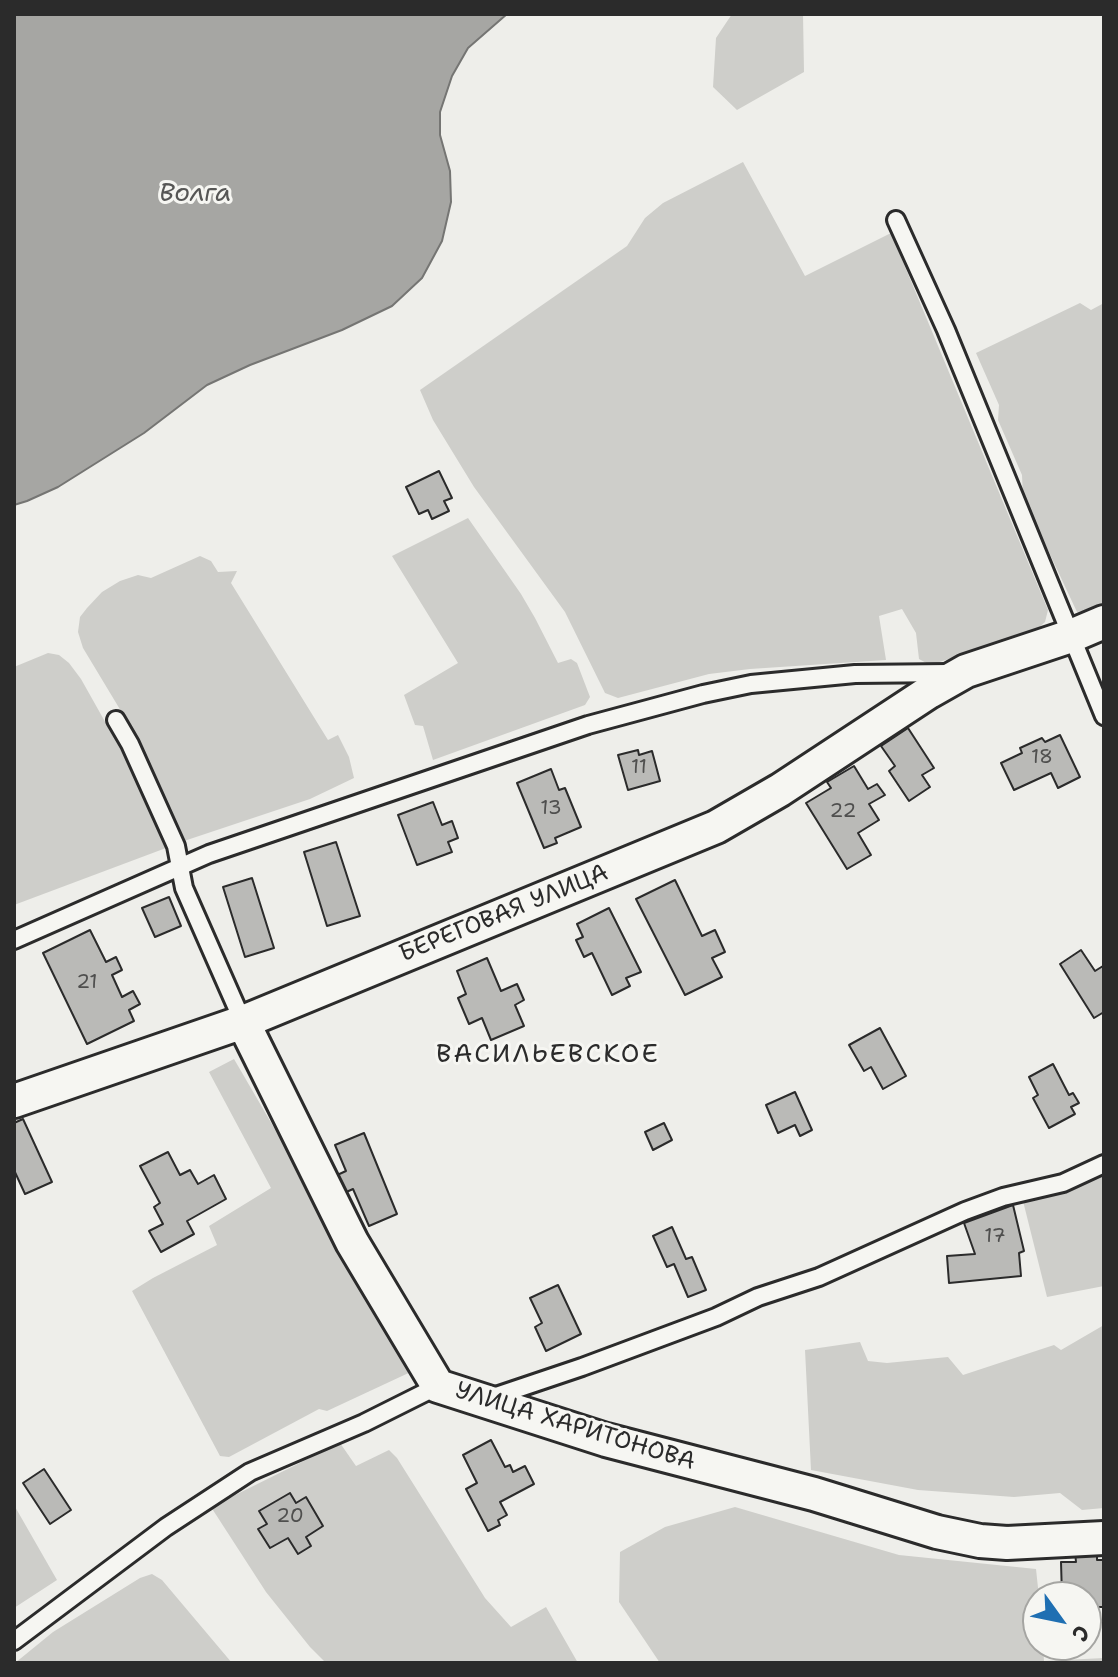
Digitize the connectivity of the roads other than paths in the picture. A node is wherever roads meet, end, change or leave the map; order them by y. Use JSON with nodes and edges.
{"nodes":[{"id":1,"x":896,"y":220,"type":"dead end"},
{"id":2,"x":1104,"y":622,"type":"edge"},
{"id":3,"x":1071,"y":636,"type":"junction"},
{"id":4,"x":966,"y":671,"type":"junction"},
{"id":5,"x":1104,"y":716,"type":"edge"},
{"id":6,"x":116,"y":720,"type":"dead end"},
{"id":7,"x":181,"y":867,"type":"junction"},
{"id":8,"x":14,"y":940,"type":"edge"},
{"id":9,"x":243,"y":1022,"type":"junction"},
{"id":10,"x":14,"y":1101,"type":"edge"},
{"id":11,"x":1104,"y":1164,"type":"edge"},
{"id":12,"x":438,"y":1386,"type":"junction"},
{"id":13,"x":482,"y":1400,"type":"junction"},
{"id":14,"x":1104,"y":1538,"type":"edge"},
{"id":15,"x":14,"y":1641,"type":"edge"}],
"edges":[{"from":1,"to":3,"type":"lane"},
{"from":2,"to":3,"type":"street","name":"БЕРЕГОВАЯ УЛИЦА"},
{"from":3,"to":4,"type":"street","name":"БЕРЕГОВАЯ УЛИЦА"},
{"from":3,"to":5,"type":"lane"},
{"from":4,"to":7,"type":"lane","name":"БЕРЕГОВАЯ УЛИЦА"},
{"from":4,"to":9,"type":"street","name":"БЕРЕГОВАЯ УЛИЦА"},
{"from":6,"to":7,"type":"lane"},
{"from":7,"to":8,"type":"lane","name":"БЕРЕГОВАЯ УЛИЦА"},
{"from":7,"to":9,"type":"lane"},
{"from":9,"to":10,"type":"street","name":"БЕРЕГОВАЯ УЛИЦА"},
{"from":9,"to":12,"type":"street"},
{"from":11,"to":13,"type":"lane"},
{"from":12,"to":13,"type":"street","name":"УЛИЦА ХАРИТОНОВА"},
{"from":12,"to":15,"type":"lane","name":"УЛИЦА ХАРИТОНОВА"},
{"from":13,"to":14,"type":"street","name":"УЛИЦА ХАРИТОНОВА"}]}
